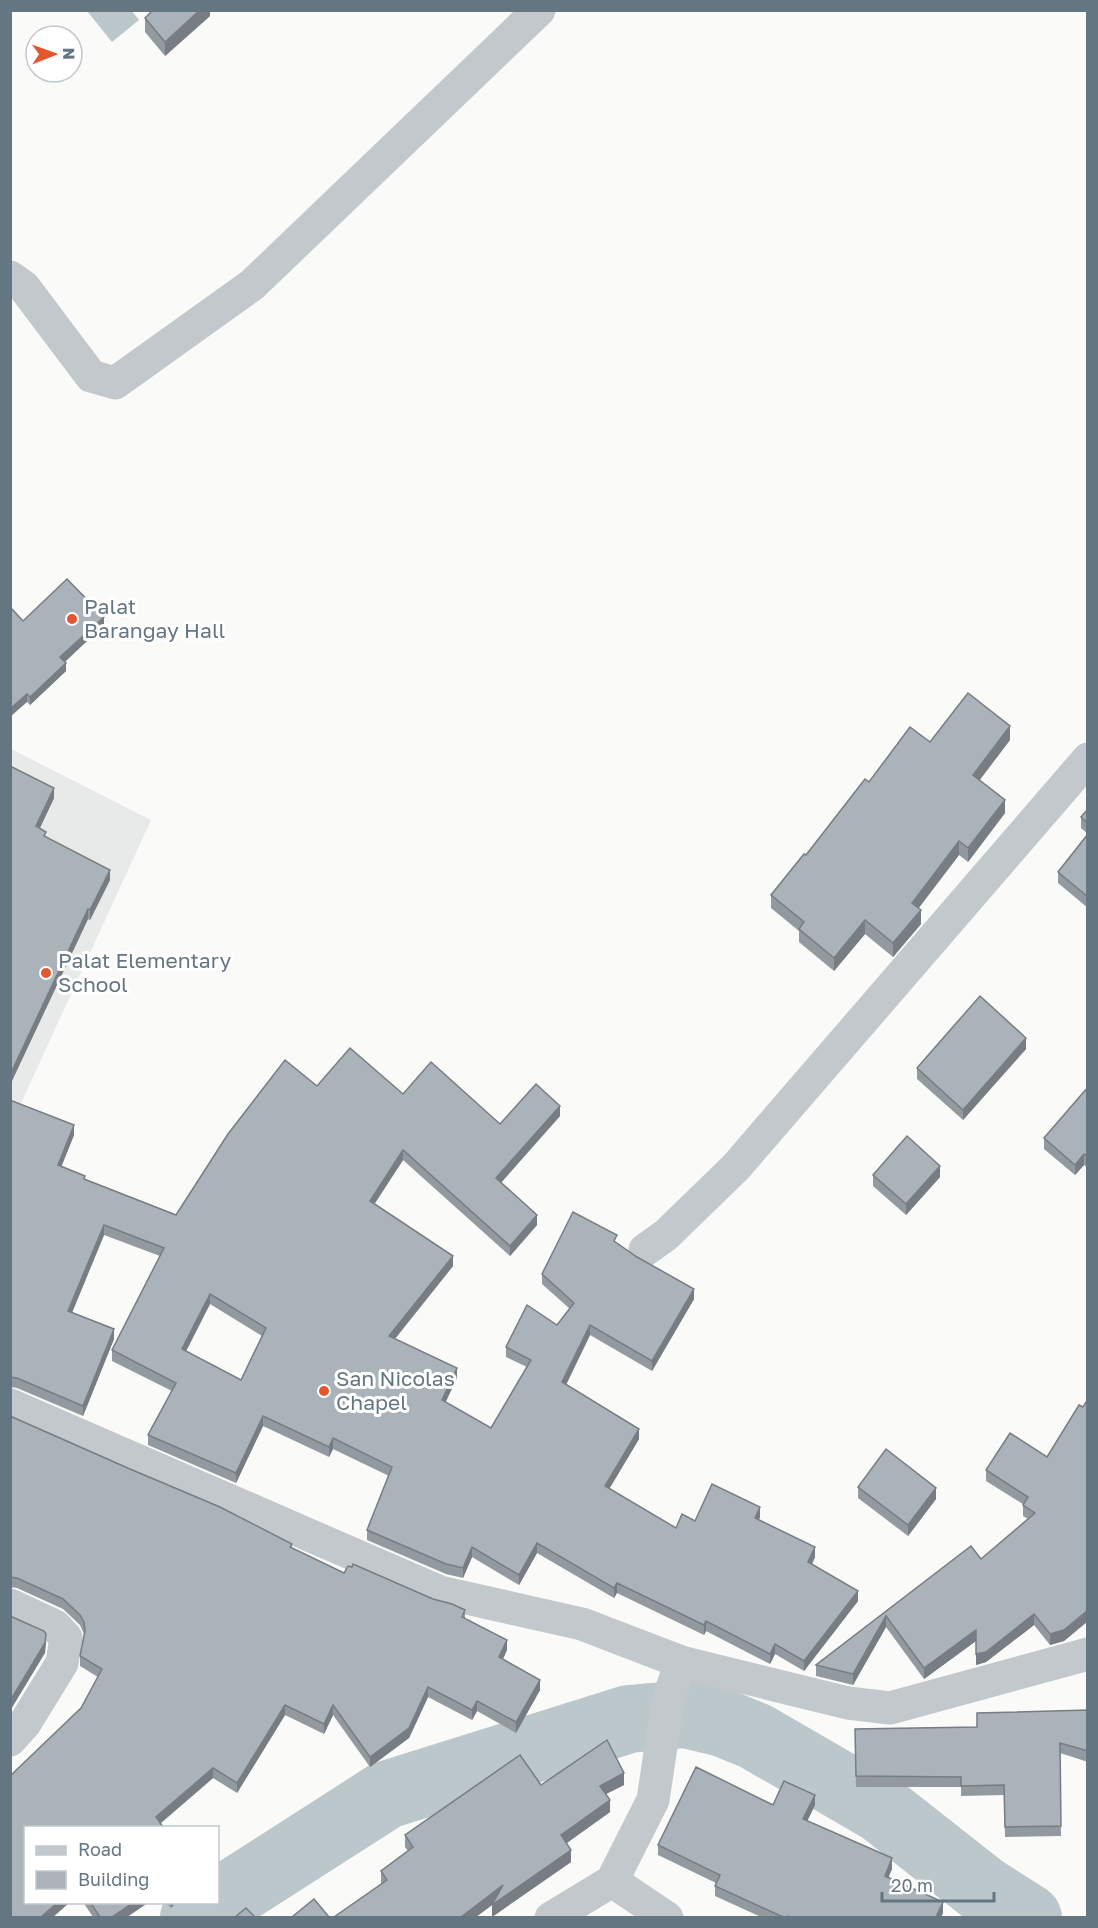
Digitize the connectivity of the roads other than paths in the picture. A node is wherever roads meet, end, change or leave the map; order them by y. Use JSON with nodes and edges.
{"nodes":[{"id":1,"x":539,"y":10,"type":"edge"},
{"id":2,"x":10,"y":277,"type":"edge"},
{"id":3,"x":1088,"y":759,"type":"edge"},
{"id":4,"x":645,"y":1250,"type":"dead end"},
{"id":5,"x":10,"y":1405,"type":"edge"},
{"id":6,"x":10,"y":1605,"type":"edge"},
{"id":7,"x":1088,"y":1654,"type":"edge"},
{"id":8,"x":681,"y":1662,"type":"junction"},
{"id":9,"x":10,"y":1740,"type":"edge"},
{"id":10,"x":612,"y":1881,"type":"junction"},
{"id":11,"x":551,"y":1917,"type":"edge"},
{"id":12,"x":667,"y":1917,"type":"edge"}],
"edges":[{"from":1,"to":2,"type":"street"},
{"from":3,"to":4,"type":"street"},
{"from":5,"to":8,"type":"street"},
{"from":6,"to":9,"type":"street"},
{"from":7,"to":8,"type":"street"},
{"from":8,"to":10,"type":"street"},
{"from":10,"to":11,"type":"street"},
{"from":10,"to":12,"type":"street"}]}
